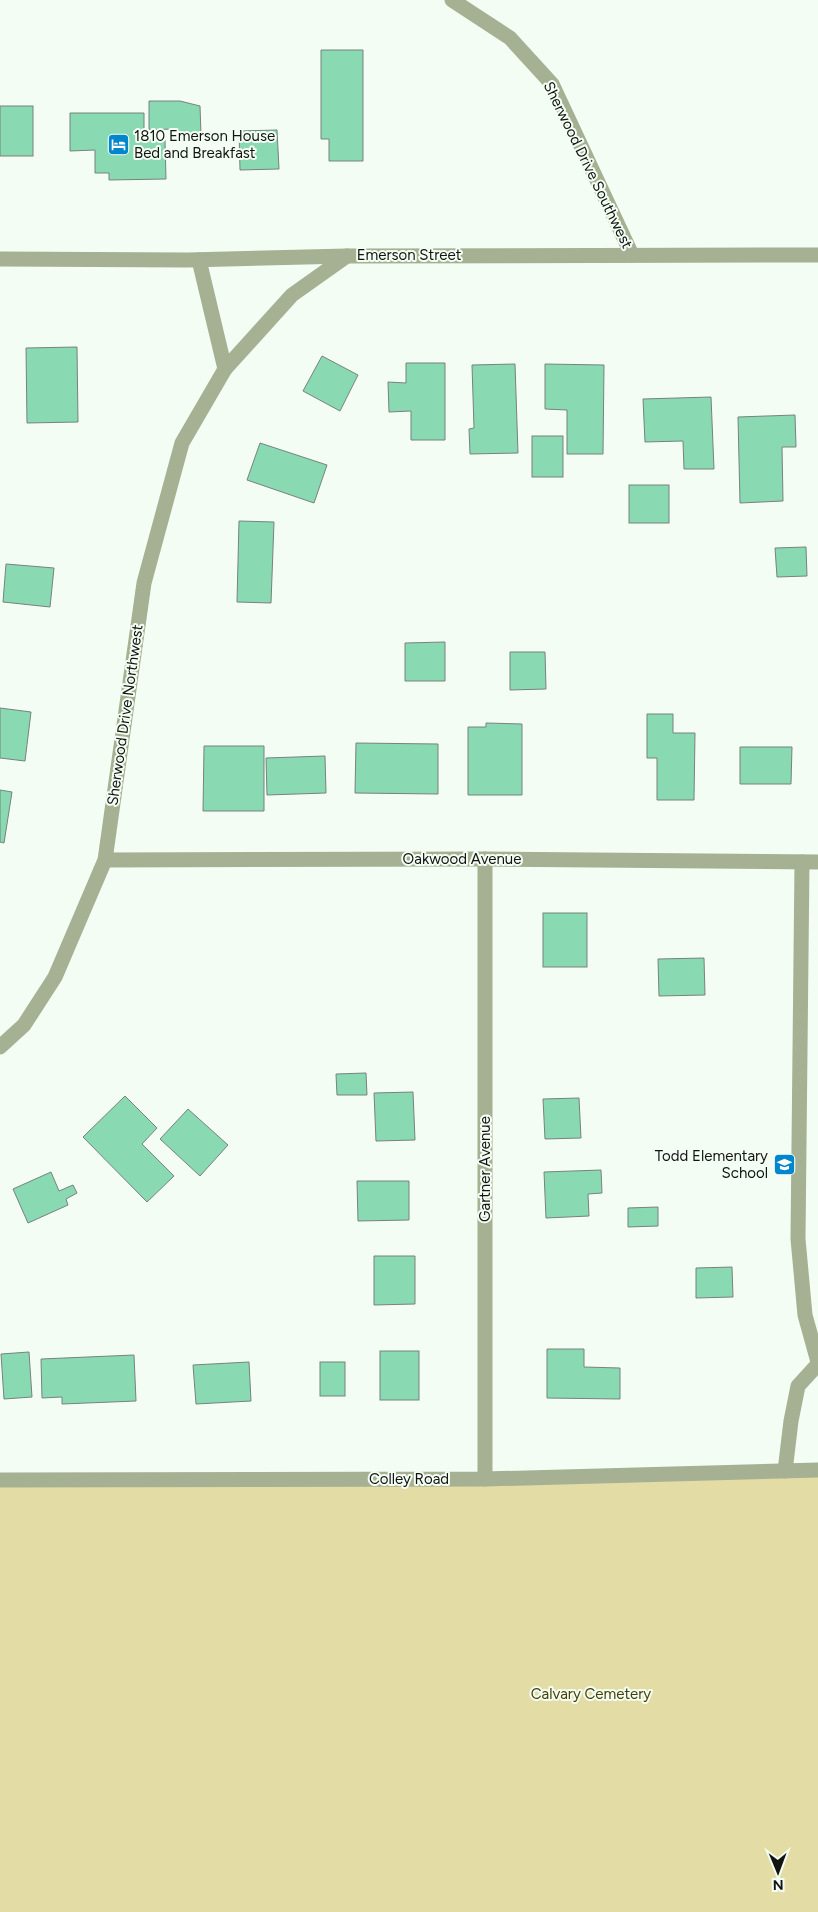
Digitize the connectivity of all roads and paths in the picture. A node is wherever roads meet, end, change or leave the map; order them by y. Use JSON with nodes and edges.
{"nodes":[{"id":1,"x":452,"y":0,"type":"edge"},
{"id":2,"x":632,"y":255,"type":"junction"},
{"id":3,"x":818,"y":255,"type":"edge"},
{"id":4,"x":347,"y":256,"type":"junction"},
{"id":5,"x":0,"y":259,"type":"edge"},
{"id":6,"x":199,"y":260,"type":"junction"},
{"id":7,"x":225,"y":369,"type":"junction"},
{"id":8,"x":485,"y":859,"type":"junction"},
{"id":9,"x":105,"y":860,"type":"junction"},
{"id":10,"x":802,"y":862,"type":"junction"},
{"id":11,"x":818,"y":862,"type":"edge"},
{"id":12,"x":0,"y":1047,"type":"edge"},
{"id":13,"x":818,"y":1363,"type":"edge"},
{"id":14,"x":818,"y":1470,"type":"edge"},
{"id":15,"x":785,"y":1471,"type":"junction"},
{"id":16,"x":485,"y":1479,"type":"junction"},
{"id":17,"x":0,"y":1480,"type":"edge"}],
"edges":[{"from":1,"to":2,"type":"street","name":"Sherwood Drive Southwest"},
{"from":2,"to":3,"type":"street","name":"Emerson Street"},
{"from":2,"to":4,"type":"street","name":"Emerson Street"},
{"from":4,"to":6,"type":"street","name":"Emerson Street"},
{"from":4,"to":7,"type":"street","name":"Sherwood Drive Northwest"},
{"from":5,"to":6,"type":"street","name":"Emerson Street"},
{"from":6,"to":7,"type":"street"},
{"from":7,"to":9,"type":"street","name":"Sherwood Drive Northwest"},
{"from":8,"to":9,"type":"street","name":"Oakwood Avenue"},
{"from":8,"to":10,"type":"street","name":"Oakwood Avenue"},
{"from":8,"to":16,"type":"street","name":"Gartner Avenue"},
{"from":9,"to":12,"type":"street","name":"Sherwood Drive Northwest"},
{"from":10,"to":11,"type":"street","name":"Oakwood Avenue"},
{"from":10,"to":13,"type":"street"},
{"from":13,"to":15,"type":"street"},
{"from":14,"to":15,"type":"street","name":"Colley Road"},
{"from":15,"to":16,"type":"street","name":"Colley Road"},
{"from":16,"to":17,"type":"street","name":"Colley Road"}]}
